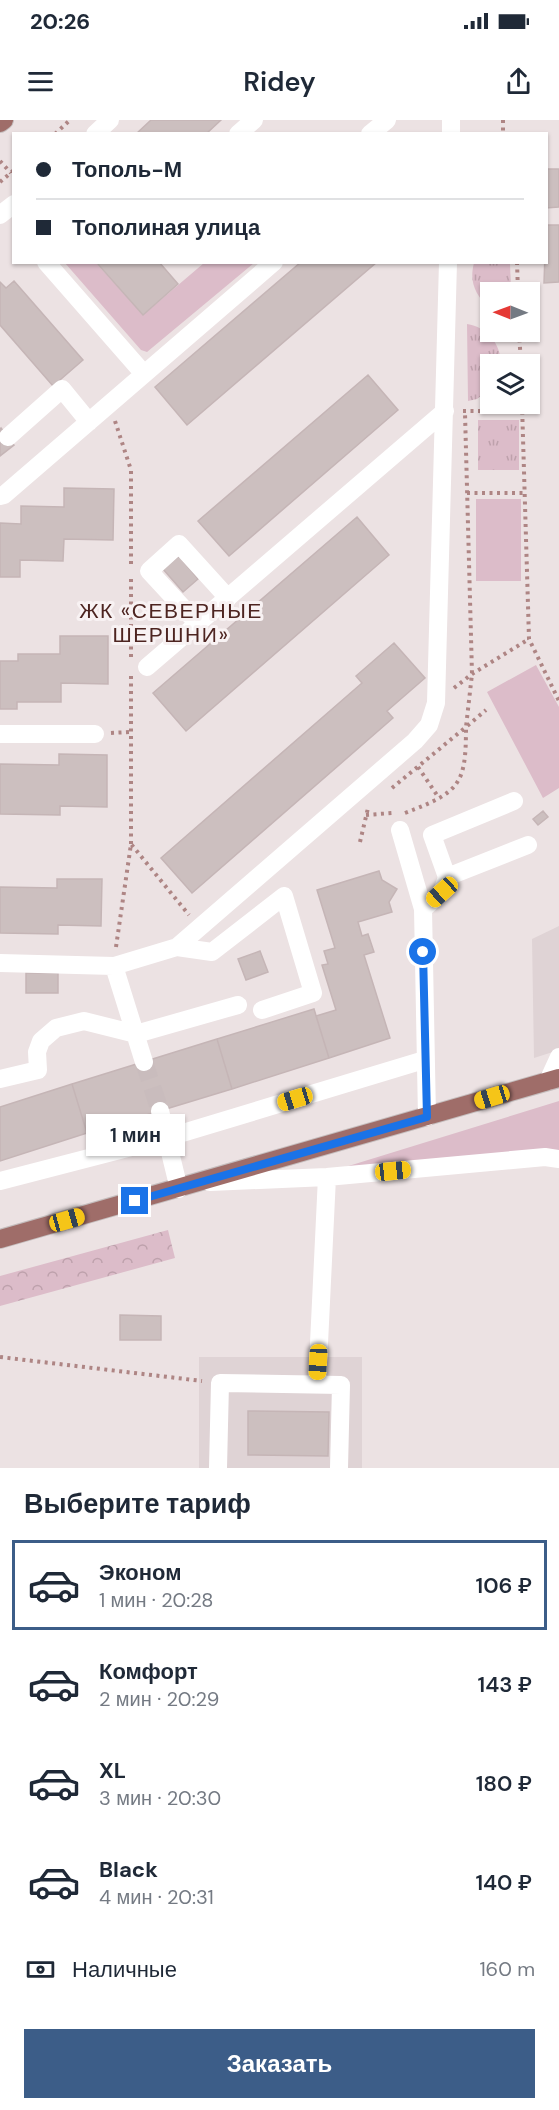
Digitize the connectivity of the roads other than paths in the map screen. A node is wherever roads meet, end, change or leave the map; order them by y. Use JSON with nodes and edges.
{"nodes":[{"id":1,"x":4,"y":120,"type":"edge"},
{"id":2,"x":110,"y":120,"type":"edge"},
{"id":3,"x":254,"y":120,"type":"edge"},
{"id":4,"x":387,"y":120,"type":"edge"},
{"id":5,"x":0,"y":123,"type":"edge"},
{"id":6,"x":97,"y":132,"type":"edge"},
{"id":7,"x":240,"y":132,"type":"edge"},
{"id":8,"x":372,"y":132,"type":"edge"},
{"id":9,"x":48,"y":264,"type":"edge"},
{"id":10,"x":272,"y":264,"type":"edge"},
{"id":11,"x":448,"y":264,"type":"edge"},
{"id":12,"x":144,"y":375,"type":"junction"},
{"id":13,"x":445,"y":411,"type":"junction"},
{"id":14,"x":89,"y":422,"type":"junction"},
{"id":15,"x":8,"y":437,"type":"dead end"},
{"id":16,"x":0,"y":495,"type":"edge"},
{"id":17,"x":228,"y":598,"type":"junction"},
{"id":18,"x":198,"y":624,"type":"junction"},
{"id":19,"x":139,"y":668,"type":"road end"},
{"id":20,"x":0,"y":734,"type":"edge"},
{"id":21,"x":95,"y":734,"type":"dead end"},
{"id":22,"x":514,"y":801,"type":"dead end"},
{"id":23,"x":400,"y":830,"type":"dead end"},
{"id":24,"x":528,"y":845,"type":"dead end"},
{"id":25,"x":447,"y":877,"type":"junction"},
{"id":26,"x":423,"y":909,"type":"junction"},
{"id":27,"x":177,"y":947,"type":"junction"},
{"id":28,"x":0,"y":963,"type":"edge"},
{"id":29,"x":114,"y":966,"type":"junction"},
{"id":30,"x":238,"y":1005,"type":"dead end"},
{"id":31,"x":262,"y":1010,"type":"dead end"},
{"id":32,"x":136,"y":1034,"type":"junction"},
{"id":33,"x":559,"y":1057,"type":"edge"},
{"id":34,"x":424,"y":1060,"type":"junction"},
{"id":35,"x":144,"y":1062,"type":"tunnel mouth"},
{"id":36,"x":0,"y":1079,"type":"edge"},
{"id":37,"x":554,"y":1079,"type":"edge"},
{"id":38,"x":160,"y":1111,"type":"tunnel mouth"},
{"id":39,"x":427,"y":1117,"type":"junction"},
{"id":40,"x":166,"y":1138,"type":"junction"},
{"id":41,"x":554,"y":1157,"type":"edge"},
{"id":42,"x":327,"y":1177,"type":"junction"},
{"id":43,"x":0,"y":1181,"type":"edge"},
{"id":44,"x":202,"y":1182,"type":"junction"},
{"id":45,"x":180,"y":1188,"type":"junction"},
{"id":46,"x":0,"y":1239,"type":"edge"},
{"id":47,"x":317,"y":1385,"type":"junction"},
{"id":48,"x":218,"y":1468,"type":"edge"},
{"id":49,"x":339,"y":1468,"type":"edge"}],
"edges":[{"from":1,"to":5,"type":"main road"},
{"from":2,"to":6,"type":"lane"},
{"from":3,"to":7,"type":"lane"},
{"from":4,"to":8,"type":"lane"},
{"from":9,"to":12,"type":"lane"},
{"from":10,"to":12,"type":"lane"},
{"from":11,"to":13,"type":"lane"},
{"from":12,"to":14,"type":"lane"},
{"from":13,"to":17,"type":"lane"},
{"from":13,"to":27,"type":"lane"},
{"from":14,"to":15,"type":"lane"},
{"from":14,"to":16,"type":"lane"},
{"from":17,"to":18,"type":"lane"},
{"from":17,"to":18,"type":"lane"},
{"from":18,"to":19,"type":"lane"},
{"from":20,"to":21,"type":"lane"},
{"from":22,"to":25,"type":"lane"},
{"from":23,"to":26,"type":"lane"},
{"from":24,"to":25,"type":"lane"},
{"from":25,"to":26,"type":"lane"},
{"from":26,"to":34,"type":"lane"},
{"from":27,"to":29,"type":"lane"},
{"from":27,"to":31,"type":"lane"},
{"from":28,"to":29,"type":"lane"},
{"from":29,"to":32,"type":"lane"},
{"from":30,"to":32,"type":"lane"},
{"from":32,"to":35,"type":"lane"},
{"from":32,"to":36,"type":"lane"},
{"from":33,"to":37,"type":"lane"},
{"from":34,"to":39,"type":"lane"},
{"from":34,"to":40,"type":"lane"},
{"from":37,"to":39,"type":"main road"},
{"from":38,"to":40,"type":"lane"},
{"from":39,"to":44,"type":"main road"},
{"from":40,"to":43,"type":"lane"},
{"from":40,"to":45,"type":"lane"},
{"from":41,"to":42,"type":"lane"},
{"from":42,"to":44,"type":"lane"},
{"from":42,"to":47,"type":"lane"},
{"from":44,"to":45,"type":"main road"},
{"from":45,"to":46,"type":"main road"},
{"from":47,"to":48,"type":"lane"},
{"from":47,"to":49,"type":"lane"}]}
